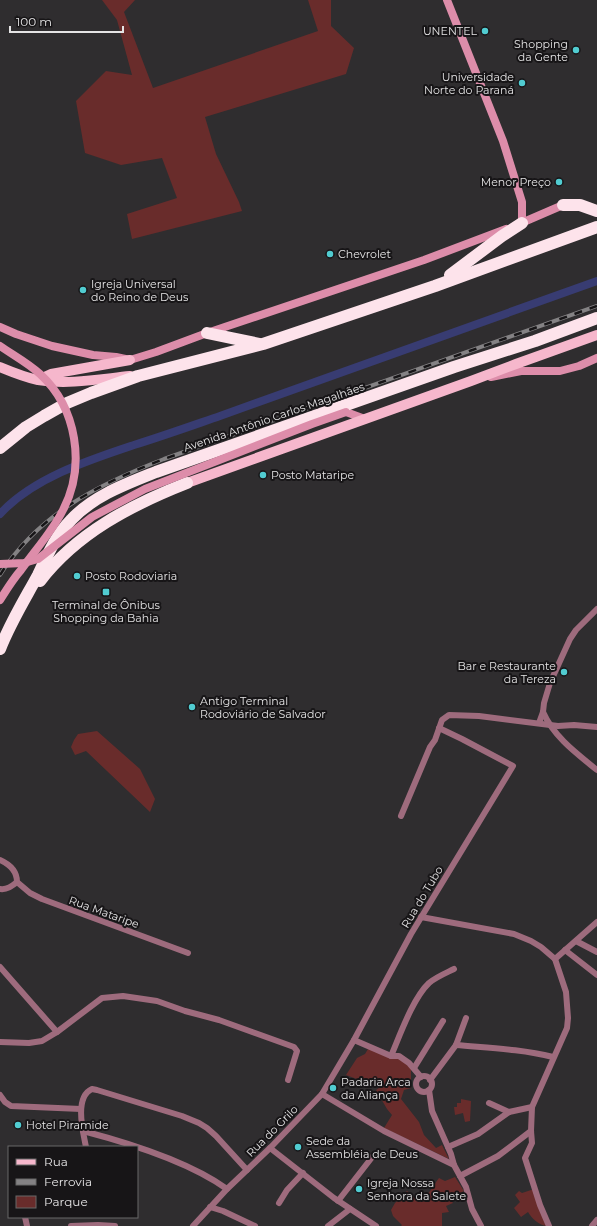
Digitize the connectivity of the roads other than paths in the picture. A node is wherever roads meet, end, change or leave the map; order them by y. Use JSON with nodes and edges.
{"nodes":[{"id":1,"x":447,"y":0,"type":"edge"},
{"id":2,"x":522,"y":202,"type":"junction"},
{"id":3,"x":563,"y":205,"type":"joint"},
{"id":4,"x":597,"y":210,"type":"edge"},
{"id":5,"x":536,"y":217,"type":"junction"},
{"id":6,"x":522,"y":223,"type":"junction"},
{"id":7,"x":597,"y":227,"type":"edge"},
{"id":8,"x":435,"y":286,"type":"junction"},
{"id":9,"x":597,"y":318,"type":"edge"},
{"id":10,"x":0,"y":327,"type":"edge"},
{"id":11,"x":207,"y":333,"type":"junction"},
{"id":12,"x":597,"y":335,"type":"edge"},
{"id":13,"x":263,"y":344,"type":"junction"},
{"id":14,"x":0,"y":346,"type":"edge"},
{"id":15,"x":597,"y":358,"type":"edge"},
{"id":16,"x":130,"y":360,"type":"junction"},
{"id":17,"x":0,"y":367,"type":"edge"},
{"id":18,"x":138,"y":376,"type":"junction"},
{"id":19,"x":38,"y":380,"type":"junction"},
{"id":20,"x":471,"y":381,"type":"junction"},
{"id":21,"x":365,"y":398,"type":"junction"},
{"id":22,"x":346,"y":412,"type":"junction"},
{"id":23,"x":366,"y":418,"type":"junction"},
{"id":24,"x":0,"y":448,"type":"edge"},
{"id":25,"x":186,"y":483,"type":"joint"},
{"id":26,"x":0,"y":564,"type":"edge"},
{"id":27,"x":0,"y":600,"type":"edge"},
{"id":28,"x":597,"y":609,"type":"edge"},
{"id":29,"x":16,"y":615,"type":"junction"},
{"id":30,"x":0,"y":649,"type":"edge"},
{"id":31,"x":544,"y":712,"type":"junction"},
{"id":32,"x":539,"y":723,"type":"junction"},
{"id":33,"x":550,"y":725,"type":"junction"},
{"id":34,"x":597,"y":727,"type":"edge"},
{"id":35,"x":439,"y":728,"type":"junction"},
{"id":36,"x":597,"y":770,"type":"edge"},
{"id":37,"x":401,"y":816,"type":"dead end"},
{"id":38,"x":0,"y":860,"type":"edge"},
{"id":39,"x":17,"y":882,"type":"junction"},
{"id":40,"x":0,"y":889,"type":"edge"},
{"id":41,"x":421,"y":917,"type":"junction"},
{"id":42,"x":597,"y":922,"type":"edge"},
{"id":43,"x":576,"y":941,"type":"junction"},
{"id":44,"x":565,"y":950,"type":"junction"},
{"id":45,"x":597,"y":952,"type":"edge"},
{"id":46,"x":188,"y":953,"type":"dead end"},
{"id":47,"x":555,"y":959,"type":"junction"},
{"id":48,"x":0,"y":967,"type":"edge"},
{"id":49,"x":454,"y":969,"type":"dead end"},
{"id":50,"x":597,"y":975,"type":"edge"},
{"id":51,"x":466,"y":1018,"type":"dead end"},
{"id":52,"x":443,"y":1020,"type":"dead end"},
{"id":53,"x":57,"y":1032,"type":"junction"},
{"id":54,"x":354,"y":1040,"type":"junction"},
{"id":55,"x":0,"y":1042,"type":"edge"},
{"id":56,"x":456,"y":1045,"type":"junction"},
{"id":57,"x":391,"y":1056,"type":"junction"},
{"id":58,"x":553,"y":1057,"type":"junction"},
{"id":59,"x":414,"y":1068,"type":"junction"},
{"id":60,"x":421,"y":1077,"type":"junction"},
{"id":61,"x":288,"y":1080,"type":"dead end"},
{"id":62,"x":430,"y":1080,"type":"junction"},
{"id":63,"x":429,"y":1090,"type":"junction"},
{"id":64,"x":421,"y":1092,"type":"junction"},
{"id":65,"x":322,"y":1094,"type":"junction"},
{"id":66,"x":0,"y":1095,"type":"edge"},
{"id":67,"x":489,"y":1103,"type":"dead end"},
{"id":68,"x":430,"y":1105,"type":"junction"},
{"id":69,"x":532,"y":1107,"type":"junction"},
{"id":70,"x":81,"y":1109,"type":"junction"},
{"id":71,"x":509,"y":1112,"type":"junction"},
{"id":72,"x":83,"y":1131,"type":"junction"},
{"id":73,"x":531,"y":1131,"type":"junction"},
{"id":74,"x":86,"y":1146,"type":"edge"},
{"id":75,"x":135,"y":1146,"type":"edge"},
{"id":76,"x":138,"y":1147,"type":"edge"},
{"id":77,"x":448,"y":1147,"type":"junction"},
{"id":78,"x":270,"y":1148,"type":"junction"},
{"id":79,"x":373,"y":1156,"type":"dead end"},
{"id":80,"x":454,"y":1166,"type":"junction"},
{"id":81,"x":247,"y":1170,"type":"junction"},
{"id":82,"x":303,"y":1173,"type":"junction"},
{"id":83,"x":460,"y":1176,"type":"junction"},
{"id":84,"x":227,"y":1189,"type":"junction"},
{"id":85,"x":338,"y":1201,"type":"junction"},
{"id":86,"x":279,"y":1203,"type":"dead end"},
{"id":87,"x":210,"y":1207,"type":"junction"},
{"id":88,"x":350,"y":1209,"type":"junction"},
{"id":89,"x":97,"y":1218,"type":"edge"},
{"id":90,"x":597,"y":1220,"type":"edge"},
{"id":91,"x":98,"y":1224,"type":"junction"},
{"id":92,"x":71,"y":1226,"type":"edge"},
{"id":93,"x":114,"y":1226,"type":"edge"},
{"id":94,"x":193,"y":1226,"type":"edge"},
{"id":95,"x":255,"y":1226,"type":"edge"},
{"id":96,"x":328,"y":1226,"type":"edge"},
{"id":97,"x":376,"y":1226,"type":"edge"},
{"id":98,"x":481,"y":1226,"type":"edge"},
{"id":99,"x":549,"y":1226,"type":"edge"},
{"id":100,"x":592,"y":1226,"type":"edge"}],
"edges":[{"from":1,"to":2,"type":"main road"},
{"from":2,"to":5,"type":"main road"},
{"from":2,"to":6,"type":"main road"},
{"from":3,"to":4,"type":"highway"},
{"from":3,"to":5,"type":"main road"},
{"from":5,"to":6,"type":"main road"},
{"from":6,"to":8,"type":"highway"},
{"from":6,"to":11,"type":"main road"},
{"from":7,"to":8,"type":"highway"},
{"from":8,"to":13,"type":"highway"},
{"from":9,"to":21,"type":"highway","name":"Avenida Antônio Carlos Magalhães"},
{"from":10,"to":16,"type":"main road"},
{"from":11,"to":13,"type":"highway"},
{"from":11,"to":16,"type":"main road"},
{"from":12,"to":20,"type":"main road","name":"Avenida Antônio Carlos Magalhães"},
{"from":13,"to":18,"type":"highway"},
{"from":14,"to":27,"type":"main road","bridge":true},
{"from":15,"to":20,"type":"main road"},
{"from":16,"to":19,"type":"main road"},
{"from":17,"to":19,"type":"main road"},
{"from":18,"to":19,"type":"main road"},
{"from":18,"to":24,"type":"highway"},
{"from":20,"to":23,"type":"main road","name":"Avenida Antônio Carlos Magalhães"},
{"from":21,"to":22,"type":"main road"},
{"from":21,"to":29,"type":"highway","name":"Avenida Antônio Carlos Magalhães"},
{"from":22,"to":23,"type":"main road"},
{"from":22,"to":26,"type":"main road","bridge":true},
{"from":23,"to":25,"type":"main road","name":"Avenida Antônio Carlos Magalhães"},
{"from":25,"to":29,"type":"highway","name":"Avenida Antônio Carlos Magalhães"},
{"from":28,"to":31,"type":"street"},
{"from":29,"to":30,"type":"highway","name":"Avenida Antônio Carlos Magalhães"},
{"from":31,"to":32,"type":"street"},
{"from":31,"to":33,"type":"street"},
{"from":32,"to":33,"type":"street"},
{"from":32,"to":35,"type":"street"},
{"from":33,"to":34,"type":"street"},
{"from":33,"to":36,"type":"street"},
{"from":35,"to":37,"type":"street"},
{"from":35,"to":41,"type":"street","name":"Rua do Tubo"},
{"from":38,"to":39,"type":"street","name":"Rua Mataripe"},
{"from":39,"to":40,"type":"street"},
{"from":39,"to":46,"type":"street","name":"Rua Mataripe"},
{"from":41,"to":47,"type":"street"},
{"from":41,"to":54,"type":"street","name":"Rua do Tubo"},
{"from":42,"to":43,"type":"street"},
{"from":43,"to":44,"type":"street"},
{"from":43,"to":45,"type":"street"},
{"from":44,"to":47,"type":"street"},
{"from":44,"to":50,"type":"street"},
{"from":47,"to":58,"type":"street"},
{"from":48,"to":53,"type":"street"},
{"from":49,"to":57,"type":"street"},
{"from":51,"to":56,"type":"street"},
{"from":52,"to":59,"type":"street"},
{"from":53,"to":55,"type":"street"},
{"from":53,"to":61,"type":"street"},
{"from":54,"to":57,"type":"street"},
{"from":54,"to":65,"type":"street","name":"Rua do Grilo"},
{"from":56,"to":58,"type":"street"},
{"from":56,"to":62,"type":"street"},
{"from":57,"to":59,"type":"street"},
{"from":58,"to":69,"type":"street"},
{"from":59,"to":60,"type":"street"},
{"from":60,"to":62,"type":"street"},
{"from":60,"to":64,"type":"street"},
{"from":62,"to":63,"type":"street"},
{"from":63,"to":64,"type":"street"},
{"from":63,"to":68,"type":"street"},
{"from":64,"to":68,"type":"street"},
{"from":65,"to":78,"type":"street","name":"Rua do Grilo"},
{"from":65,"to":80,"type":"street"},
{"from":66,"to":70,"type":"street"},
{"from":67,"to":71,"type":"street"},
{"from":68,"to":77,"type":"street"},
{"from":69,"to":71,"type":"street"},
{"from":69,"to":73,"type":"street"},
{"from":70,"to":72,"type":"street"},
{"from":70,"to":81,"type":"street"},
{"from":71,"to":77,"type":"street"},
{"from":72,"to":74,"type":"street"},
{"from":72,"to":75,"type":"street"},
{"from":73,"to":83,"type":"street"},
{"from":73,"to":99,"type":"street"},
{"from":76,"to":84,"type":"street"},
{"from":77,"to":80,"type":"street"},
{"from":78,"to":81,"type":"street","name":"Rua do Grilo"},
{"from":78,"to":82,"type":"street"},
{"from":79,"to":85,"type":"street"},
{"from":80,"to":83,"type":"street"},
{"from":81,"to":84,"type":"street","name":"Rua do Grilo"},
{"from":82,"to":85,"type":"street"},
{"from":82,"to":86,"type":"street"},
{"from":83,"to":98,"type":"street"},
{"from":84,"to":87,"type":"street","name":"Rua do Grilo"},
{"from":85,"to":88,"type":"street"},
{"from":87,"to":94,"type":"street","name":"Rua do Grilo"},
{"from":87,"to":95,"type":"street"},
{"from":88,"to":96,"type":"street"},
{"from":88,"to":97,"type":"street"},
{"from":89,"to":91,"type":"street"},
{"from":90,"to":100,"type":"street"},
{"from":91,"to":92,"type":"street"},
{"from":91,"to":93,"type":"street"}]}
